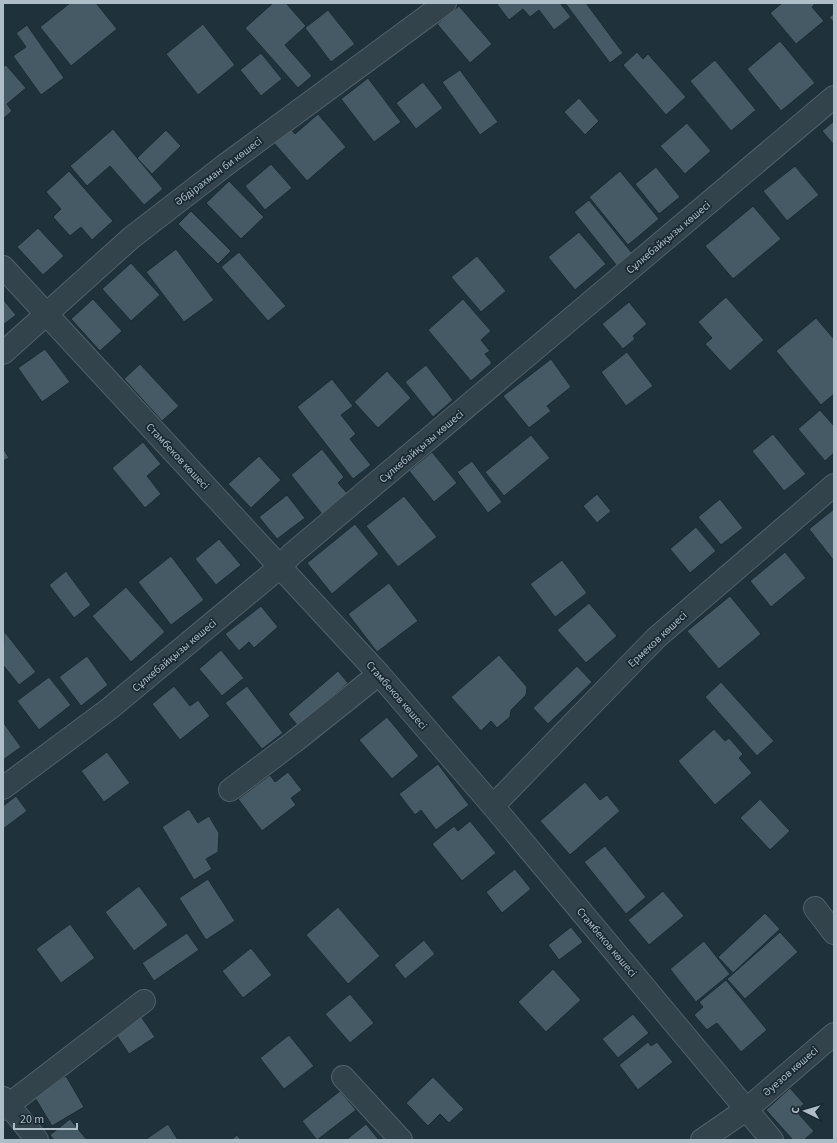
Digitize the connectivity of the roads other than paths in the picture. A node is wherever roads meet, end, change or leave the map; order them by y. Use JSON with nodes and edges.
{"nodes":[{"id":1,"x":445,"y":3,"type":"edge"},
{"id":2,"x":834,"y":97,"type":"edge"},
{"id":3,"x":3,"y":267,"type":"edge"},
{"id":4,"x":47,"y":315,"type":"junction"},
{"id":5,"x":3,"y":353,"type":"edge"},
{"id":6,"x":834,"y":485,"type":"edge"},
{"id":7,"x":280,"y":566,"type":"junction"},
{"id":8,"x":379,"y":674,"type":"junction"},
{"id":9,"x":3,"y":788,"type":"edge"},
{"id":10,"x":230,"y":790,"type":"dead end"},
{"id":11,"x":493,"y":806,"type":"junction"},
{"id":12,"x":815,"y":908,"type":"dead end"},
{"id":13,"x":834,"y":933,"type":"edge"},
{"id":14,"x":144,"y":1001,"type":"dead end"},
{"id":15,"x":834,"y":1034,"type":"edge"},
{"id":16,"x":343,"y":1077,"type":"dead end"},
{"id":17,"x":5,"y":1104,"type":"edge"},
{"id":18,"x":747,"y":1109,"type":"junction"},
{"id":19,"x":37,"y":1140,"type":"edge"},
{"id":20,"x":401,"y":1140,"type":"edge"},
{"id":21,"x":702,"y":1140,"type":"edge"},
{"id":22,"x":772,"y":1140,"type":"edge"}],
"edges":[{"from":1,"to":4,"type":"street","name":"Әбдірахман би көшесі"},
{"from":2,"to":7,"type":"street","name":"Сұлкебайқызы көшесі"},
{"from":3,"to":4,"type":"street","name":"Стамбеков көшесі"},
{"from":4,"to":5,"type":"street","name":"Әбдірахман би көшесі"},
{"from":4,"to":7,"type":"street","name":"Стамбеков көшесі"},
{"from":6,"to":11,"type":"street","name":"Ермеков көшесі"},
{"from":7,"to":8,"type":"street","name":"Стамбеков көшесі"},
{"from":7,"to":9,"type":"street","name":"Сұлкебайқызы көшесі"},
{"from":8,"to":10,"type":"street"},
{"from":8,"to":11,"type":"street","name":"Стамбеков көшесі"},
{"from":11,"to":18,"type":"street","name":"Стамбеков көшесі"},
{"from":12,"to":13,"type":"street"},
{"from":14,"to":17,"type":"street"},
{"from":15,"to":18,"type":"street","name":"Әуезов көшесі"},
{"from":16,"to":20,"type":"street"},
{"from":17,"to":19,"type":"street"},
{"from":18,"to":21,"type":"street","name":"Әуезов көшесі"},
{"from":18,"to":22,"type":"street","name":"Стамбеков көшесі"}]}
